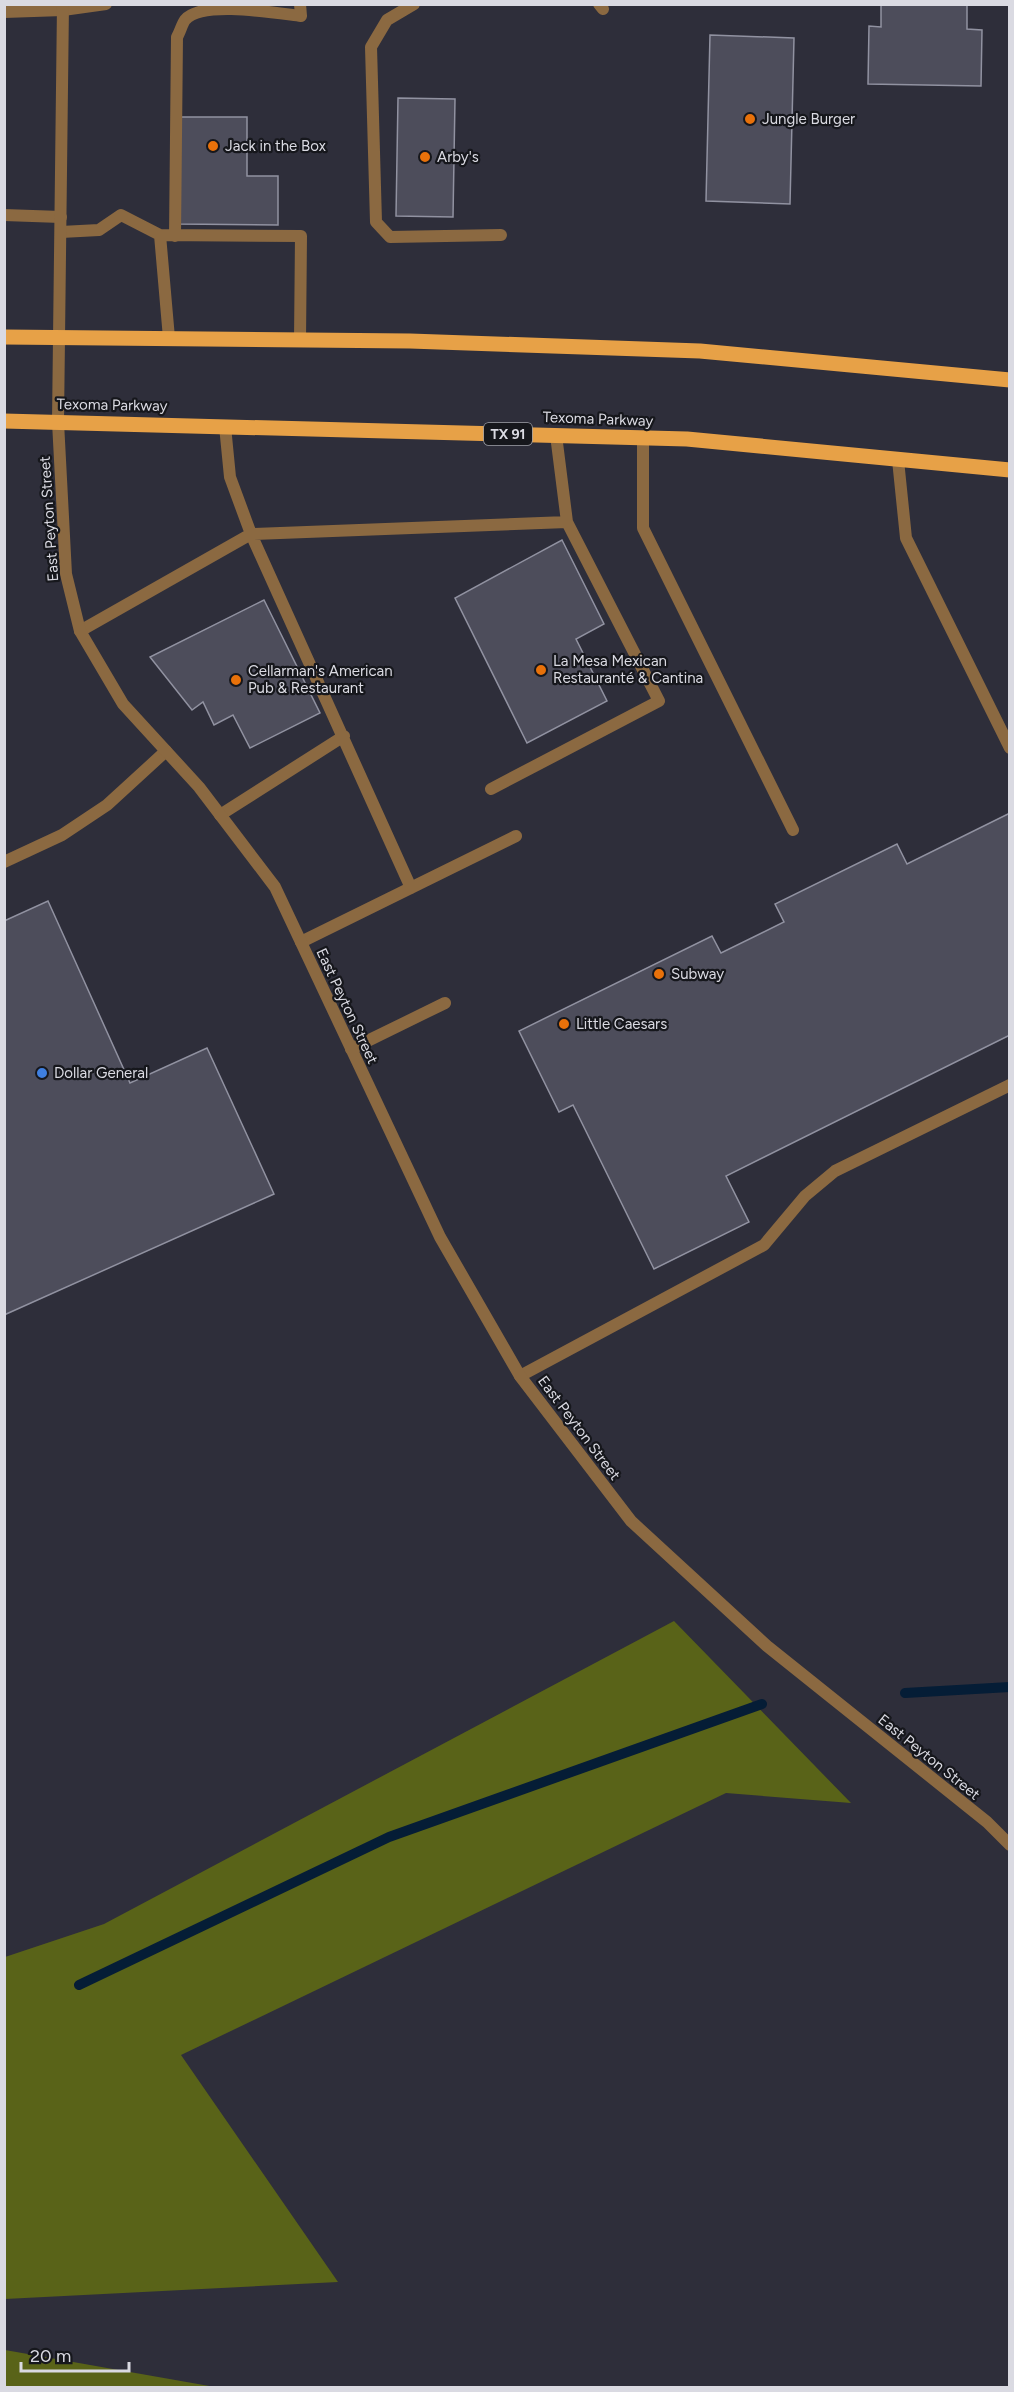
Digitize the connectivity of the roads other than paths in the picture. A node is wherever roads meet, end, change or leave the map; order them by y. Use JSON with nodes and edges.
{"nodes":[{"id":1,"x":106,"y":4,"type":"edge"},
{"id":2,"x":414,"y":4,"type":"edge"},
{"id":3,"x":63,"y":7,"type":"edge"},
{"id":4,"x":301,"y":10,"type":"edge"},
{"id":5,"x":4,"y":12,"type":"edge"},
{"id":6,"x":4,"y":215,"type":"edge"},
{"id":7,"x":61,"y":217,"type":"junction"},
{"id":8,"x":61,"y":232,"type":"junction"},
{"id":9,"x":501,"y":235,"type":"dead end"},
{"id":10,"x":160,"y":236,"type":"junction"},
{"id":11,"x":175,"y":236,"type":"junction"},
{"id":12,"x":4,"y":337,"type":"edge"},
{"id":13,"x":59,"y":337,"type":"junction"},
{"id":14,"x":169,"y":338,"type":"junction"},
{"id":15,"x":300,"y":340,"type":"junction"},
{"id":16,"x":1010,"y":380,"type":"edge"},
{"id":17,"x":4,"y":422,"type":"edge"},
{"id":18,"x":58,"y":422,"type":"junction"},
{"id":19,"x":225,"y":426,"type":"junction"},
{"id":20,"x":556,"y":435,"type":"junction"},
{"id":21,"x":643,"y":438,"type":"junction"},
{"id":22,"x":898,"y":460,"type":"junction"},
{"id":23,"x":1010,"y":470,"type":"edge"},
{"id":24,"x":567,"y":522,"type":"junction"},
{"id":25,"x":251,"y":534,"type":"junction"},
{"id":26,"x":80,"y":631,"type":"junction"},
{"id":27,"x":344,"y":736,"type":"junction"},
{"id":28,"x":1010,"y":748,"type":"edge"},
{"id":29,"x":166,"y":751,"type":"junction"},
{"id":30,"x":491,"y":789,"type":"dead end"},
{"id":31,"x":220,"y":815,"type":"junction"},
{"id":32,"x":793,"y":830,"type":"dead end"},
{"id":33,"x":516,"y":836,"type":"dead end"},
{"id":34,"x":4,"y":862,"type":"edge"},
{"id":35,"x":411,"y":888,"type":"junction"},
{"id":36,"x":301,"y":942,"type":"junction"},
{"id":37,"x":445,"y":1003,"type":"dead end"},
{"id":38,"x":351,"y":1049,"type":"junction"},
{"id":39,"x":1010,"y":1085,"type":"edge"},
{"id":40,"x":520,"y":1376,"type":"junction"},
{"id":41,"x":1010,"y":1845,"type":"edge"}],
"edges":[{"from":1,"to":3,"type":"street"},
{"from":2,"to":9,"type":"street"},
{"from":3,"to":5,"type":"street"},
{"from":3,"to":7,"type":"street","name":"East Peyton Street"},
{"from":4,"to":11,"type":"street"},
{"from":6,"to":7,"type":"street"},
{"from":7,"to":8,"type":"street","name":"East Peyton Street"},
{"from":8,"to":10,"type":"street"},
{"from":8,"to":13,"type":"street","name":"East Peyton Street"},
{"from":10,"to":11,"type":"street"},
{"from":10,"to":14,"type":"street"},
{"from":11,"to":15,"type":"street"},
{"from":12,"to":13,"type":"main road"},
{"from":13,"to":14,"type":"main road"},
{"from":13,"to":18,"type":"street","name":"East Peyton Street"},
{"from":14,"to":15,"type":"main road"},
{"from":15,"to":16,"type":"main road"},
{"from":17,"to":18,"type":"main road","name":"Texoma Parkway","number":"TX 91"},
{"from":18,"to":19,"type":"main road","name":"Texoma Parkway","number":"TX 91"},
{"from":18,"to":26,"type":"street","name":"East Peyton Street"},
{"from":19,"to":20,"type":"main road","name":"Texoma Parkway","number":"TX 91"},
{"from":19,"to":25,"type":"street"},
{"from":20,"to":21,"type":"main road","name":"Texoma Parkway","number":"TX 91"},
{"from":20,"to":24,"type":"street"},
{"from":21,"to":22,"type":"main road","name":"Texoma Parkway","number":"TX 91"},
{"from":21,"to":32,"type":"street"},
{"from":22,"to":23,"type":"main road","name":"Texoma Parkway","number":"TX 91"},
{"from":22,"to":28,"type":"street"},
{"from":24,"to":25,"type":"street"},
{"from":24,"to":30,"type":"street"},
{"from":25,"to":26,"type":"street"},
{"from":25,"to":27,"type":"street"},
{"from":26,"to":29,"type":"street","name":"East Peyton Street"},
{"from":27,"to":31,"type":"street"},
{"from":27,"to":35,"type":"street"},
{"from":29,"to":31,"type":"street","name":"East Peyton Street"},
{"from":29,"to":34,"type":"street"},
{"from":31,"to":36,"type":"street","name":"East Peyton Street"},
{"from":33,"to":35,"type":"street"},
{"from":35,"to":36,"type":"street"},
{"from":36,"to":38,"type":"street","name":"East Peyton Street"},
{"from":37,"to":38,"type":"street"},
{"from":38,"to":40,"type":"street","name":"East Peyton Street"},
{"from":39,"to":40,"type":"street"},
{"from":40,"to":41,"type":"street","name":"East Peyton Street"}]}
